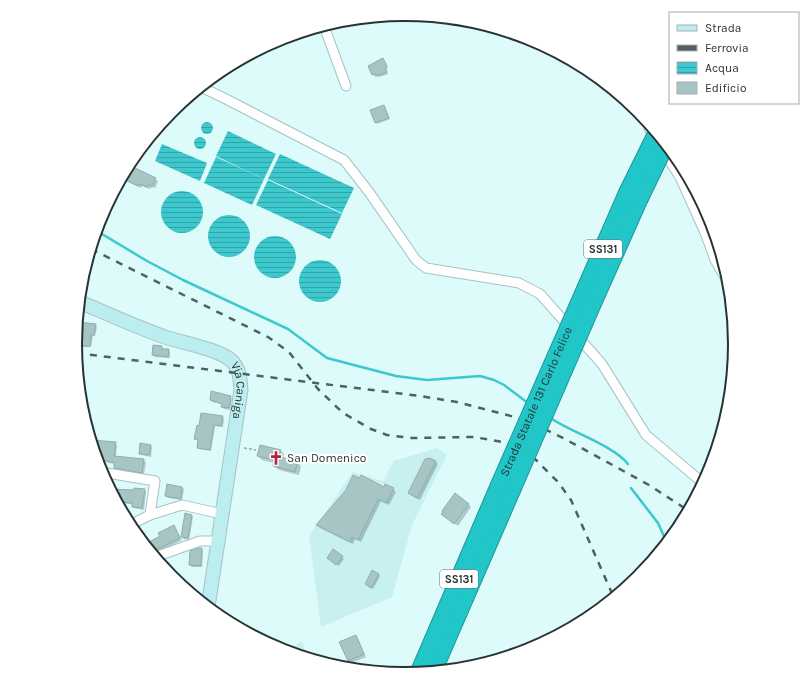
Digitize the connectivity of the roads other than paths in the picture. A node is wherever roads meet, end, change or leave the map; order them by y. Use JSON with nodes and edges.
{"nodes":[{"id":1,"x":326,"y":31,"type":"edge"},
{"id":2,"x":346,"y":86,"type":"dead end"},
{"id":3,"x":207,"y":90,"type":"edge"},
{"id":4,"x":655,"y":139,"type":"edge"},
{"id":5,"x":661,"y":146,"type":"edge"},
{"id":6,"x":663,"y":149,"type":"edge"},
{"id":7,"x":633,"y":196,"type":"junction"},
{"id":8,"x":718,"y":266,"type":"edge"},
{"id":9,"x":85,"y":304,"type":"edge"},
{"id":10,"x":110,"y":473,"type":"edge"},
{"id":11,"x":699,"y":479,"type":"edge"},
{"id":12,"x":506,"y":487,"type":"junction"},
{"id":13,"x":222,"y":514,"type":"junction"},
{"id":14,"x":150,"y":515,"type":"junction"},
{"id":15,"x":136,"y":522,"type":"edge"},
{"id":16,"x":218,"y":541,"type":"junction"},
{"id":17,"x":161,"y":555,"type":"edge"},
{"id":18,"x":209,"y":600,"type":"edge"},
{"id":19,"x":435,"y":665,"type":"edge"},
{"id":20,"x":422,"y":666,"type":"edge"}],
"edges":[{"from":1,"to":2,"type":"street"},
{"from":3,"to":11,"type":"street"},
{"from":4,"to":7,"type":"highway","name":"Strada Statale 131 Carlo Felice","number":"SS131","bridge":true},
{"from":5,"to":8,"type":"street"},
{"from":6,"to":7,"type":"highway","name":"Strada Statale 131 Carlo Felice","number":"SS131","bridge":true},
{"from":7,"to":12,"type":"highway","name":"Strada Statale 131 Carlo Felice","number":"SS131","bridge":true},
{"from":9,"to":13,"type":"street","name":"Via Caniga"},
{"from":10,"to":14,"type":"street"},
{"from":12,"to":19,"type":"highway","name":"Strada Statale 131 Carlo Felice","number":"SS131"},
{"from":12,"to":20,"type":"highway","name":"Strada Statale 131 Carlo Felice","number":"SS131"},
{"from":13,"to":14,"type":"street"},
{"from":13,"to":16,"type":"street","name":"Via Caniga"},
{"from":14,"to":15,"type":"street"},
{"from":16,"to":17,"type":"street"},
{"from":16,"to":18,"type":"street","name":"Via Caniga"}]}
